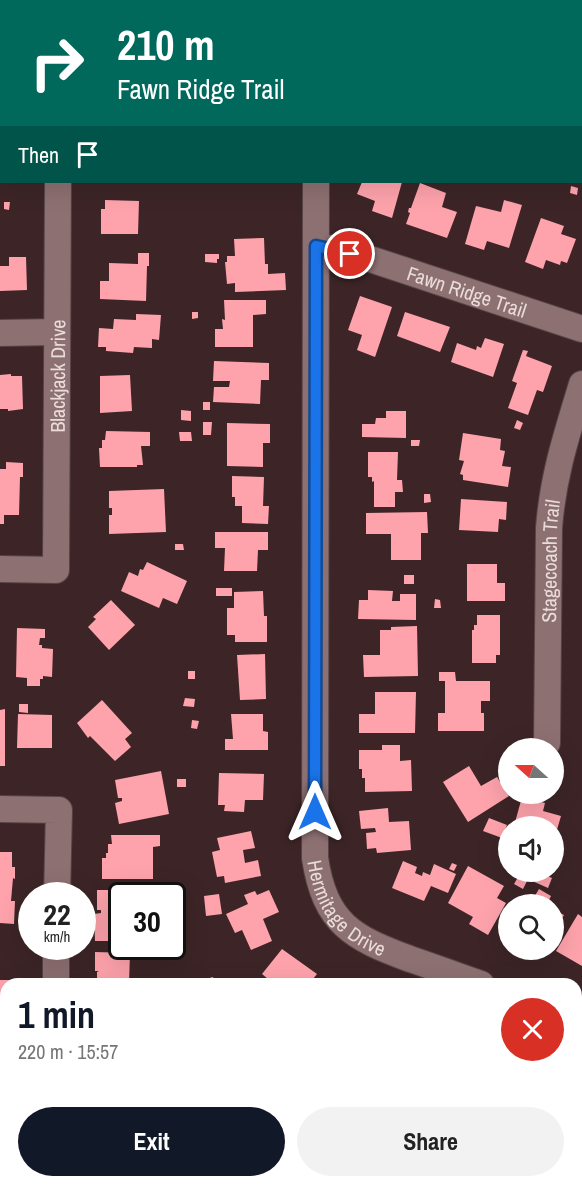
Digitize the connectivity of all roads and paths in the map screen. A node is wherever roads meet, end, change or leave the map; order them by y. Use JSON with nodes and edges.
{"nodes":[{"id":1,"x":58,"y":183,"type":"edge"},
{"id":2,"x":316,"y":183,"type":"edge"},
{"id":3,"x":316,"y":246,"type":"junction"},
{"id":4,"x":582,"y":329,"type":"edge"},
{"id":5,"x":0,"y":333,"type":"edge"},
{"id":6,"x":57,"y":333,"type":"junction"},
{"id":7,"x":582,"y":384,"type":"edge"},
{"id":8,"x":0,"y":568,"type":"edge"},
{"id":9,"x":548,"y":738,"type":"edge"},
{"id":10,"x":0,"y":809,"type":"edge"},
{"id":11,"x":57,"y":882,"type":"edge"},
{"id":12,"x":56,"y":960,"type":"edge"},
{"id":13,"x":56,"y":978,"type":"edge"},
{"id":14,"x":465,"y":978,"type":"edge"}],
"edges":[{"from":1,"to":6,"type":"street","name":"Blackjack Drive"},
{"from":2,"to":3,"type":"street","name":"Hermitage Drive"},
{"from":3,"to":4,"type":"street","name":"Fawn Ridge Trail"},
{"from":3,"to":14,"type":"street","name":"Hermitage Drive"},
{"from":5,"to":6,"type":"street"},
{"from":6,"to":8,"type":"street","name":"Blackjack Drive"},
{"from":7,"to":9,"type":"street","name":"Stagecoach Trail"},
{"from":10,"to":11,"type":"street"},
{"from":12,"to":13,"type":"street"}]}
